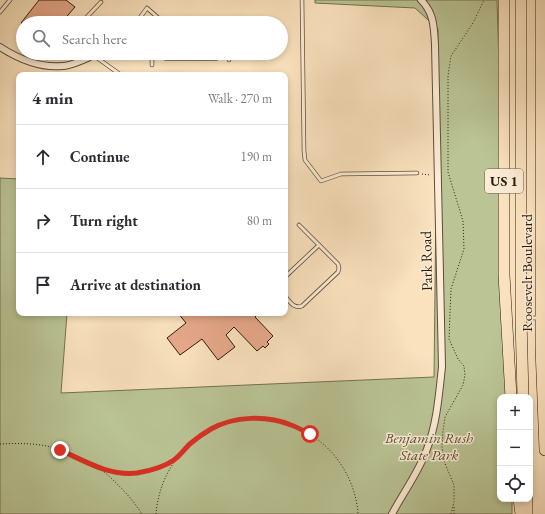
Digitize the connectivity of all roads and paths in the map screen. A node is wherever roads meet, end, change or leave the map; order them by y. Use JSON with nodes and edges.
{"nodes":[{"id":1,"x":10,"y":0,"type":"edge"},
{"id":2,"x":302,"y":0,"type":"edge"},
{"id":3,"x":421,"y":0,"type":"edge"},
{"id":4,"x":484,"y":0,"type":"edge"},
{"id":5,"x":504,"y":0,"type":"edge"},
{"id":6,"x":521,"y":0,"type":"edge"},
{"id":7,"x":541,"y":0,"type":"edge"},
{"id":8,"x":100,"y":2,"type":"dead end"},
{"id":9,"x":0,"y":12,"type":"edge"},
{"id":10,"x":88,"y":16,"type":"edge"},
{"id":11,"x":141,"y":16,"type":"edge"},
{"id":12,"x":156,"y":16,"type":"edge"},
{"id":13,"x":0,"y":47,"type":"edge"},
{"id":14,"x":16,"y":55,"type":"edge"},
{"id":15,"x":27,"y":60,"type":"edge"},
{"id":16,"x":79,"y":60,"type":"edge"},
{"id":17,"x":100,"y":60,"type":"edge"},
{"id":18,"x":152,"y":60,"type":"edge"},
{"id":19,"x":152,"y":65,"type":"dead end"},
{"id":20,"x":117,"y":72,"type":"edge"},
{"id":21,"x":417,"y":174,"type":"joint"},
{"id":22,"x":433,"y":175,"type":"dead end"},
{"id":23,"x":299,"y":225,"type":"dead end"},
{"id":24,"x":319,"y":245,"type":"junction"},
{"id":25,"x":288,"y":274,"type":"edge"},
{"id":26,"x":288,"y":299,"type":"edge"},
{"id":27,"x":521,"y":318,"type":"junction"},
{"id":28,"x":543,"y":318,"type":"edge"},
{"id":29,"x":511,"y":394,"type":"edge"},
{"id":30,"x":523,"y":394,"type":"edge"},
{"id":31,"x":0,"y":444,"type":"edge"},
{"id":32,"x":545,"y":450,"type":"edge"},
{"id":33,"x":174,"y":460,"type":"junction"},
{"id":34,"x":102,"y":470,"type":"junction"},
{"id":35,"x":454,"y":502,"type":"junction"},
{"id":36,"x":519,"y":502,"type":"edge"},
{"id":37,"x":528,"y":502,"type":"edge"},
{"id":38,"x":142,"y":514,"type":"edge"},
{"id":39,"x":156,"y":514,"type":"edge"},
{"id":40,"x":358,"y":514,"type":"edge"},
{"id":41,"x":392,"y":514,"type":"edge"},
{"id":42,"x":451,"y":514,"type":"edge"},
{"id":43,"x":454,"y":514,"type":"edge"},
{"id":44,"x":521,"y":514,"type":"edge"},
{"id":45,"x":527,"y":514,"type":"edge"}],
"edges":[{"from":1,"to":9,"type":"lane"},
{"from":2,"to":21,"type":"lane"},
{"from":3,"to":41,"type":"street","name":"Park Road"},
{"from":4,"to":35,"type":"path"},
{"from":5,"to":29,"type":"highway","name":"Roosevelt Boulevard","number":"US 1"},
{"from":6,"to":27,"type":"highway","name":"Roosevelt Boulevard","number":"US 1"},
{"from":7,"to":28,"type":"highway","name":"Roosevelt Boulevard","number":"US 1"},
{"from":8,"to":10,"type":"lane"},
{"from":11,"to":12,"type":"lane"},
{"from":13,"to":14,"type":"street"},
{"from":15,"to":16,"type":"street"},
{"from":17,"to":20,"type":"lane"},
{"from":18,"to":19,"type":"lane"},
{"from":21,"to":22,"type":"path"},
{"from":23,"to":24,"type":"lane"},
{"from":24,"to":25,"type":"lane"},
{"from":24,"to":26,"type":"lane"},
{"from":27,"to":28,"type":"lane"},
{"from":27,"to":30,"type":"highway","name":"Roosevelt Boulevard","number":"US 1"},
{"from":28,"to":32,"type":"highway","name":"Roosevelt Boulevard","number":"US 1"},
{"from":31,"to":34,"type":"path"},
{"from":33,"to":34,"type":"path"},
{"from":33,"to":39,"type":"path"},
{"from":33,"to":40,"type":"path"},
{"from":34,"to":38,"type":"path"},
{"from":35,"to":42,"type":"path"},
{"from":35,"to":43,"type":"path"},
{"from":36,"to":44,"type":"highway"},
{"from":37,"to":45,"type":"highway"}]}
